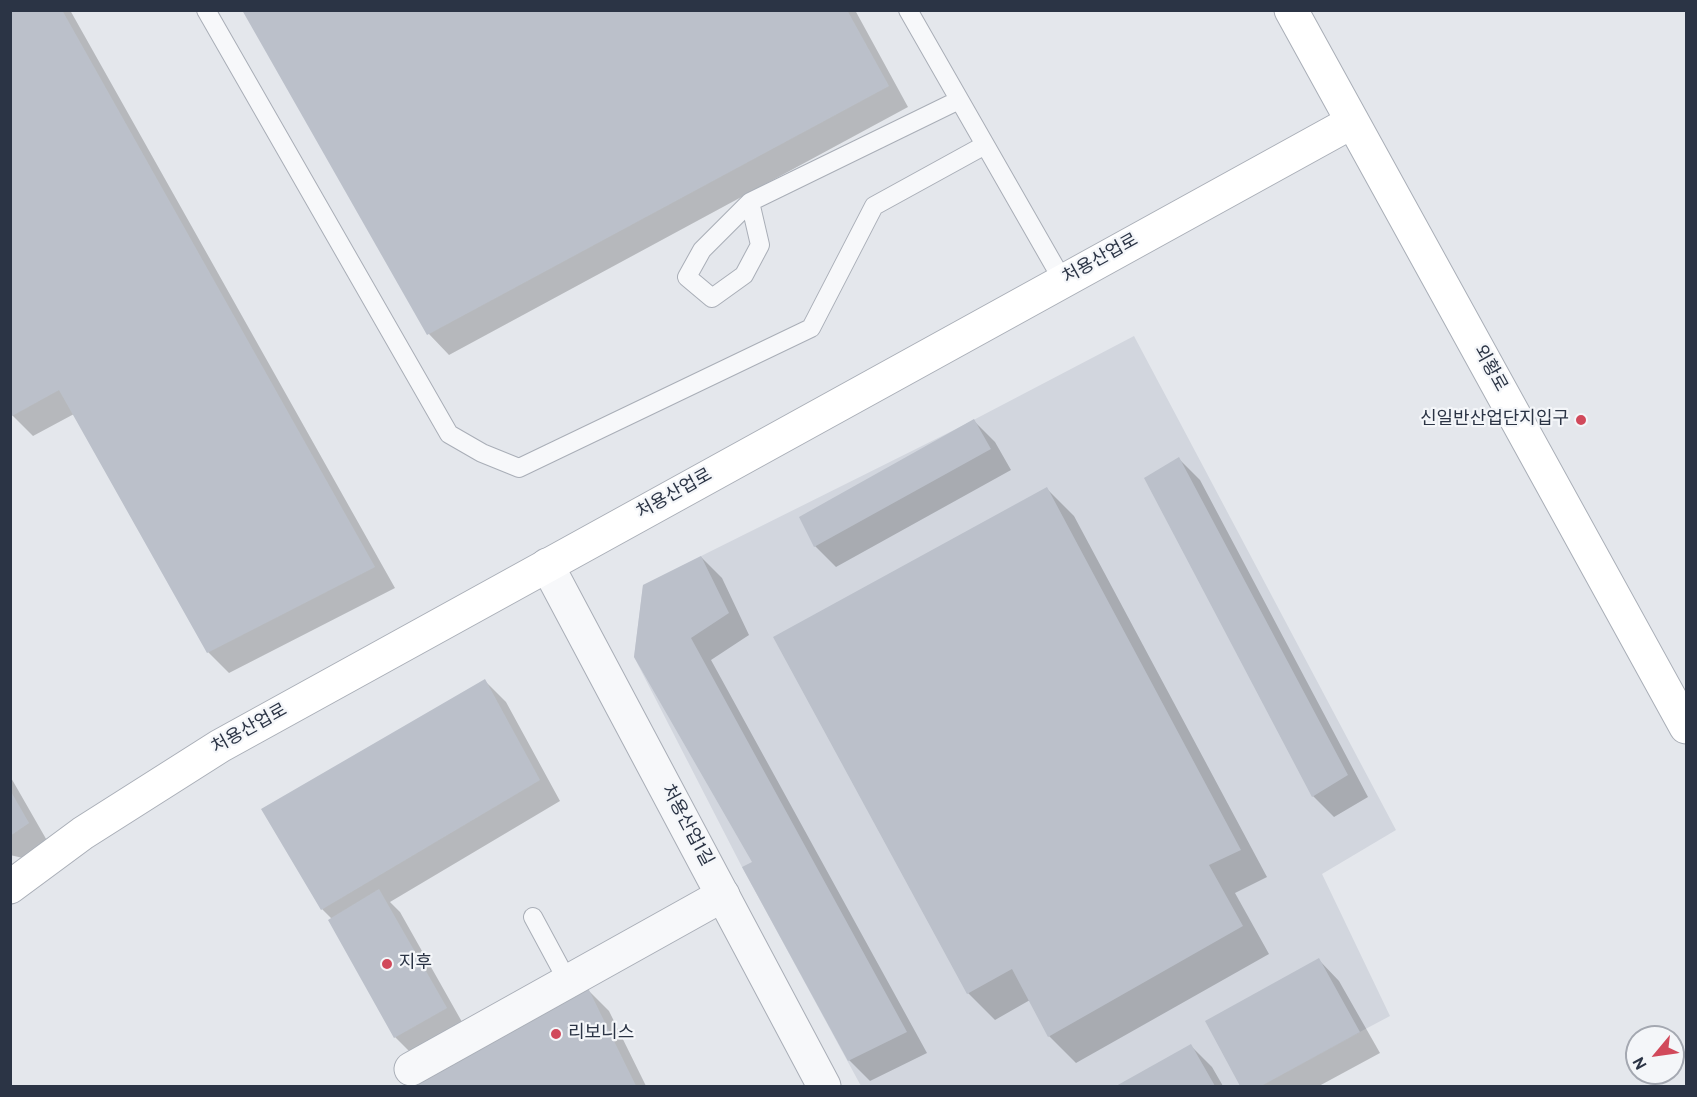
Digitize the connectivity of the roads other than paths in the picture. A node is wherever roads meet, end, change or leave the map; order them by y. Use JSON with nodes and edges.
{"nodes":[{"id":1,"x":206,"y":10,"type":"edge"},
{"id":2,"x":908,"y":10,"type":"edge"},
{"id":3,"x":1291,"y":10,"type":"edge"},
{"id":4,"x":959,"y":100,"type":"junction"},
{"id":5,"x":1352,"y":122,"type":"junction"},
{"id":6,"x":985,"y":144,"type":"junction"},
{"id":7,"x":750,"y":202,"type":"junction"},
{"id":8,"x":1063,"y":281,"type":"junction"},
{"id":9,"x":548,"y":565,"type":"junction"},
{"id":10,"x":1686,"y":727,"type":"edge"},
{"id":11,"x":10,"y":887,"type":"edge"},
{"id":12,"x":723,"y":895,"type":"junction"},
{"id":13,"x":532,"y":916,"type":"dead end"},
{"id":14,"x":568,"y":982,"type":"junction"},
{"id":15,"x":411,"y":1070,"type":"dead end"},
{"id":16,"x":824,"y":1086,"type":"edge"}],
"edges":[{"from":1,"to":6,"type":"lane"},
{"from":2,"to":4,"type":"lane"},
{"from":3,"to":5,"type":"main road","name":"외황로"},
{"from":4,"to":6,"type":"lane"},
{"from":4,"to":7,"type":"lane"},
{"from":5,"to":8,"type":"main road","name":"처용산업로"},
{"from":5,"to":10,"type":"main road","name":"외황로"},
{"from":6,"to":8,"type":"lane"},
{"from":7,"to":7,"type":"lane"},
{"from":8,"to":9,"type":"main road","name":"처용산업로"},
{"from":9,"to":11,"type":"main road","name":"처용산업로"},
{"from":9,"to":12,"type":"street","name":"처용산업1길"},
{"from":12,"to":14,"type":"street"},
{"from":12,"to":16,"type":"street","name":"처용산업1길"},
{"from":13,"to":14,"type":"lane"},
{"from":14,"to":15,"type":"street"}]}
